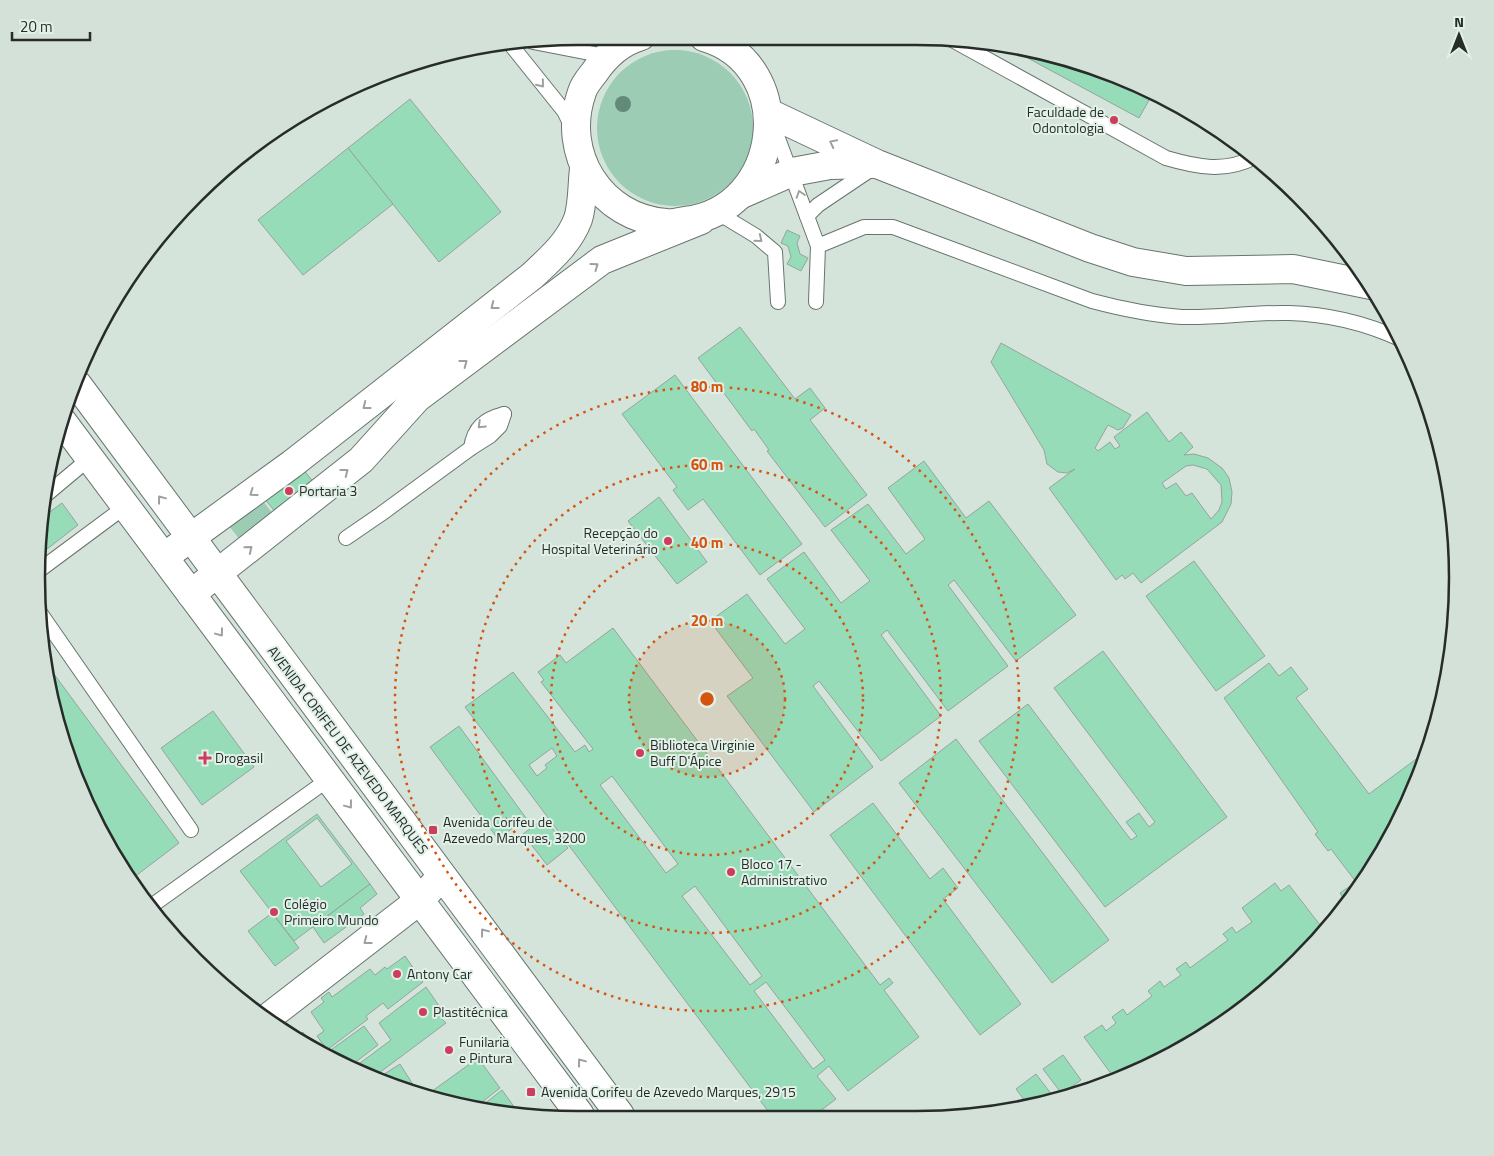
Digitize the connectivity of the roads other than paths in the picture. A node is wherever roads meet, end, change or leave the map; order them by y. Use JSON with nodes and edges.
{"nodes":[{"id":1,"x":622,"y":45,"type":"edge"},
{"id":2,"x":722,"y":45,"type":"edge"},
{"id":3,"x":552,"y":46,"type":"edge"},
{"id":4,"x":966,"y":48,"type":"edge"},
{"id":5,"x":515,"y":49,"type":"edge"},
{"id":6,"x":605,"y":56,"type":"junction"},
{"id":7,"x":768,"y":113,"type":"junction"},
{"id":8,"x":575,"y":132,"type":"junction"},
{"id":9,"x":1247,"y":161,"type":"edge"},
{"id":10,"x":877,"y":164,"type":"junction"},
{"id":11,"x":584,"y":169,"type":"junction"},
{"id":12,"x":792,"y":172,"type":"junction"},
{"id":13,"x":742,"y":194,"type":"junction"},
{"id":14,"x":709,"y":216,"type":"junction"},
{"id":15,"x":807,"y":216,"type":"junction"},
{"id":16,"x":818,"y":246,"type":"junction"},
{"id":17,"x":1359,"y":283,"type":"edge"},
{"id":18,"x":778,"y":302,"type":"dead end"},
{"id":19,"x":816,"y":302,"type":"dead end"},
{"id":20,"x":1391,"y":336,"type":"edge"},
{"id":21,"x":80,"y":388,"type":"edge"},
{"id":22,"x":67,"y":427,"type":"edge"},
{"id":23,"x":470,"y":448,"type":"dead end"},
{"id":24,"x":90,"y":458,"type":"junction"},
{"id":25,"x":53,"y":489,"type":"edge"},
{"id":26,"x":126,"y":506,"type":"junction"},
{"id":27,"x":190,"y":538,"type":"junction"},
{"id":28,"x":346,"y":538,"type":"dead end"},
{"id":29,"x":164,"y":557,"type":"junction"},
{"id":30,"x":45,"y":566,"type":"edge"},
{"id":31,"x":217,"y":574,"type":"junction"},
{"id":32,"x":191,"y":594,"type":"junction"},
{"id":33,"x":47,"y":623,"type":"edge"},
{"id":34,"x":329,"y":779,"type":"junction"},
{"id":35,"x":191,"y":830,"type":"dead end"},
{"id":36,"x":442,"y":876,"type":"junction"},
{"id":37,"x":420,"y":900,"type":"junction"},
{"id":38,"x":156,"y":903,"type":"edge"},
{"id":39,"x":272,"y":1014,"type":"edge"},
{"id":40,"x":577,"y":1111,"type":"edge"},
{"id":41,"x":610,"y":1111,"type":"edge"}],
"edges":[{"from":1,"to":6,"type":"street"},
{"from":2,"to":7,"type":"street"},
{"from":3,"to":6,"type":"lane"},
{"from":4,"to":9,"type":"lane"},
{"from":5,"to":8,"type":"lane","one_way":true},
{"from":6,"to":8,"type":"street"},
{"from":10,"to":7,"type":"street","one_way":true},
{"from":7,"to":12,"type":"lane"},
{"from":7,"to":13,"type":"street"},
{"from":8,"to":11,"type":"street"},
{"from":10,"to":12,"type":"street"},
{"from":10,"to":15,"type":"lane"},
{"from":10,"to":17,"type":"street"},
{"from":11,"to":14,"type":"street"},
{"from":11,"to":27,"type":"street","one_way":true},
{"from":12,"to":13,"type":"street"},
{"from":15,"to":12,"type":"lane","one_way":true},
{"from":13,"to":14,"type":"street"},
{"from":14,"to":18,"type":"lane","one_way":true},
{"from":31,"to":14,"type":"street","one_way":true},
{"from":15,"to":16,"type":"lane"},
{"from":16,"to":19,"type":"lane"},
{"from":16,"to":20,"type":"lane"},
{"from":27,"to":21,"type":"street","name":"AVENIDA CORIFEU DE AZEVEDO MARQUES","one_way":true},
{"from":22,"to":24,"type":"street"},
{"from":23,"to":28,"type":"lane"},
{"from":24,"to":25,"type":"lane"},
{"from":24,"to":26,"type":"street"},
{"from":26,"to":29,"type":"street"},
{"from":26,"to":30,"type":"lane"},
{"from":27,"to":29,"type":"street"},
{"from":27,"to":31,"type":"street","name":"AVENIDA CORIFEU DE AZEVEDO MARQUES"},
{"from":29,"to":32,"type":"street"},
{"from":31,"to":32,"type":"street"},
{"from":31,"to":36,"type":"street","name":"AVENIDA CORIFEU DE AZEVEDO MARQUES"},
{"from":32,"to":34,"type":"street","one_way":true},
{"from":33,"to":35,"type":"lane"},
{"from":34,"to":37,"type":"street","one_way":true},
{"from":34,"to":38,"type":"lane"},
{"from":36,"to":37,"type":"street"},
{"from":41,"to":36,"type":"street","name":"AVENIDA CORIFEU DE AZEVEDO MARQUES","one_way":true},
{"from":37,"to":39,"type":"street","one_way":true},
{"from":37,"to":40,"type":"street"}]}
